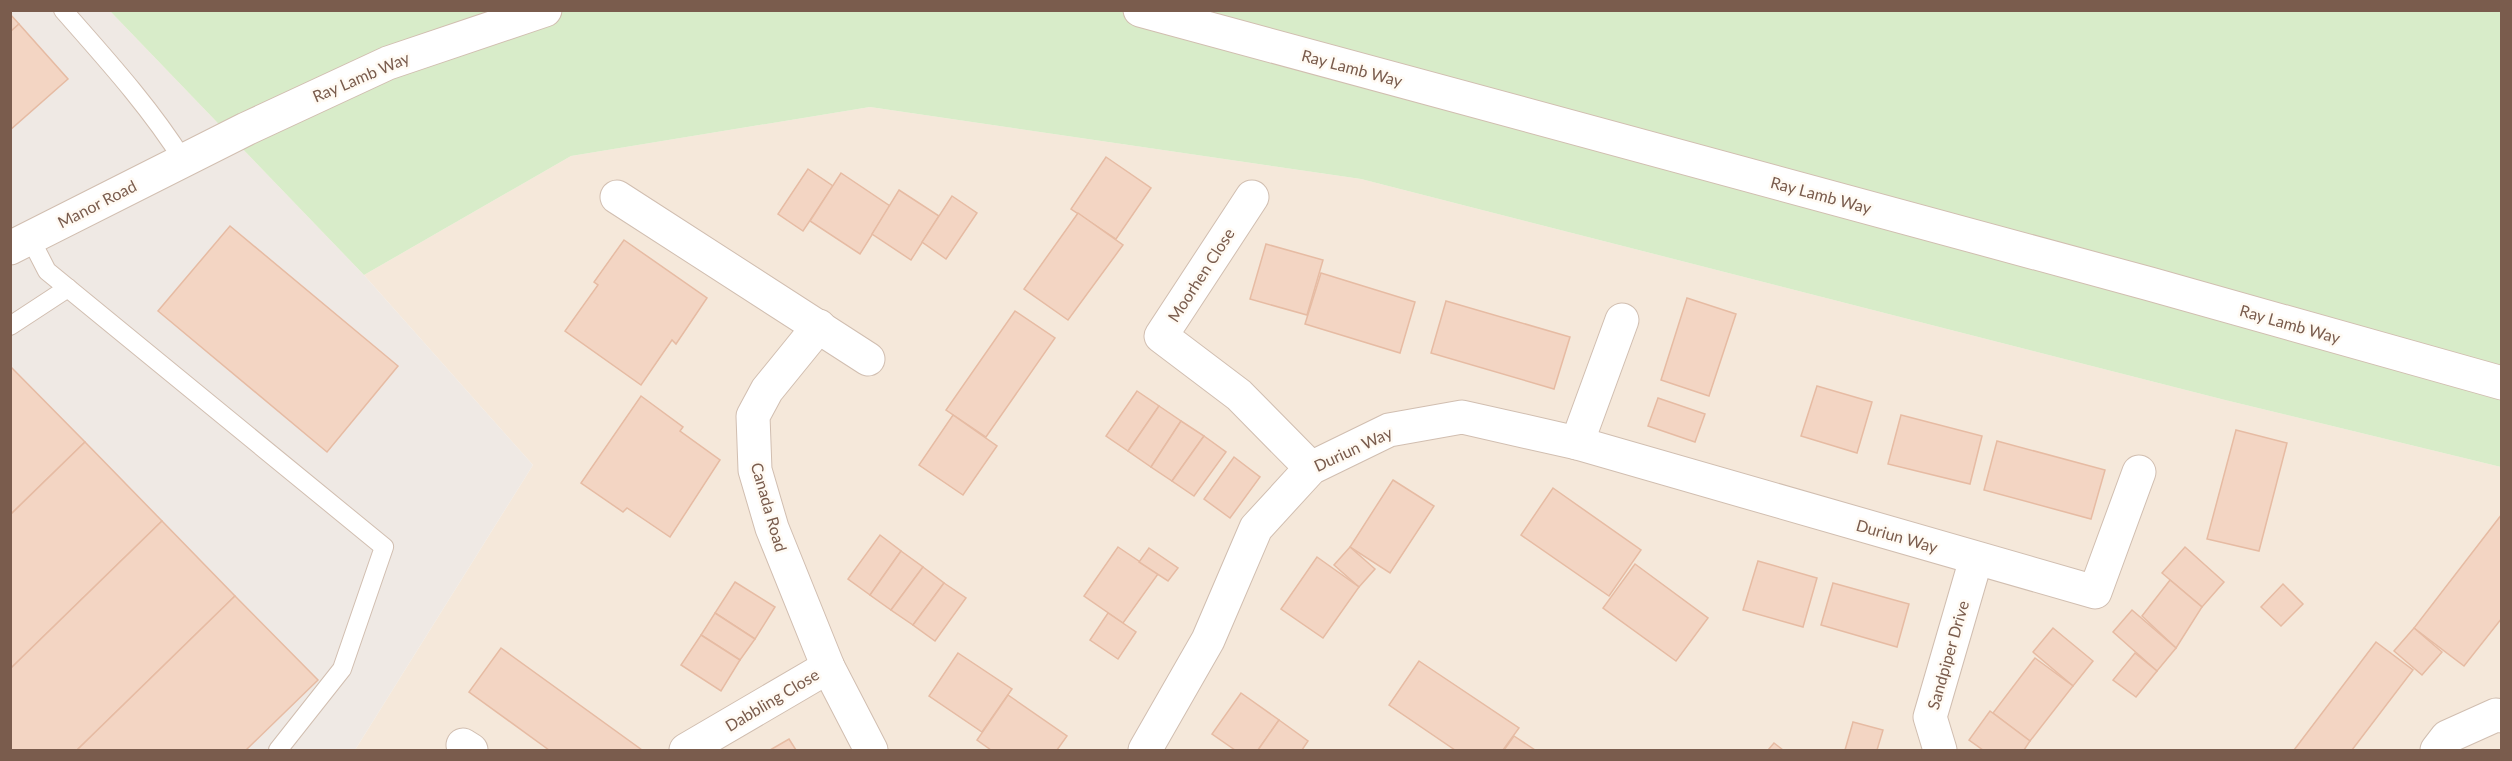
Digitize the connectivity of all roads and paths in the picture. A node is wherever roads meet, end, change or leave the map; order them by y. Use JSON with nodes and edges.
{"nodes":[{"id":1,"x":63,"y":10,"type":"edge"},
{"id":2,"x":545,"y":10,"type":"edge"},
{"id":3,"x":1140,"y":10,"type":"edge"},
{"id":4,"x":183,"y":160,"type":"junction"},
{"id":5,"x":617,"y":197,"type":"dead end"},
{"id":6,"x":1252,"y":197,"type":"dead end"},
{"id":7,"x":20,"y":243,"type":"edge"},
{"id":8,"x":68,"y":288,"type":"junction"},
{"id":9,"x":1622,"y":320,"type":"dead end"},
{"id":10,"x":10,"y":326,"type":"edge"},
{"id":11,"x":819,"y":326,"type":"junction"},
{"id":12,"x":868,"y":358,"type":"dead end"},
{"id":13,"x":2502,"y":383,"type":"edge"},
{"id":14,"x":1577,"y":443,"type":"junction"},
{"id":15,"x":1311,"y":468,"type":"junction"},
{"id":16,"x":2139,"y":472,"type":"dead end"},
{"id":17,"x":1976,"y":559,"type":"junction"},
{"id":18,"x":828,"y":667,"type":"junction"},
{"id":19,"x":2502,"y":716,"type":"edge"},
{"id":20,"x":278,"y":750,"type":"edge"},
{"id":21,"x":686,"y":750,"type":"edge"},
{"id":22,"x":871,"y":750,"type":"edge"},
{"id":23,"x":1145,"y":750,"type":"edge"},
{"id":24,"x":1940,"y":750,"type":"edge"},
{"id":25,"x":2437,"y":750,"type":"edge"}],
"edges":[{"from":1,"to":4,"type":"lane"},
{"from":2,"to":4,"type":"street","name":"Ray Lamb Way"},
{"from":3,"to":13,"type":"street","name":"Ray Lamb Way"},
{"from":4,"to":7,"type":"street","name":"Manor Road"},
{"from":5,"to":11,"type":"street"},
{"from":6,"to":15,"type":"street","name":"Moorhen Close"},
{"from":7,"to":8,"type":"lane"},
{"from":8,"to":10,"type":"lane"},
{"from":8,"to":20,"type":"lane"},
{"from":9,"to":14,"type":"street"},
{"from":11,"to":12,"type":"street"},
{"from":11,"to":18,"type":"street","name":"Canada Road"},
{"from":14,"to":15,"type":"street","name":"Duriun Way"},
{"from":14,"to":17,"type":"street","name":"Duriun Way"},
{"from":15,"to":23,"type":"street","name":"Duriun Way"},
{"from":16,"to":17,"type":"street","name":"Duriun Way"},
{"from":17,"to":24,"type":"street","name":"Sandpiper Drive"},
{"from":18,"to":21,"type":"street","name":"Dabbling Close"},
{"from":18,"to":22,"type":"street","name":"Canada Road"},
{"from":19,"to":25,"type":"street"}]}
